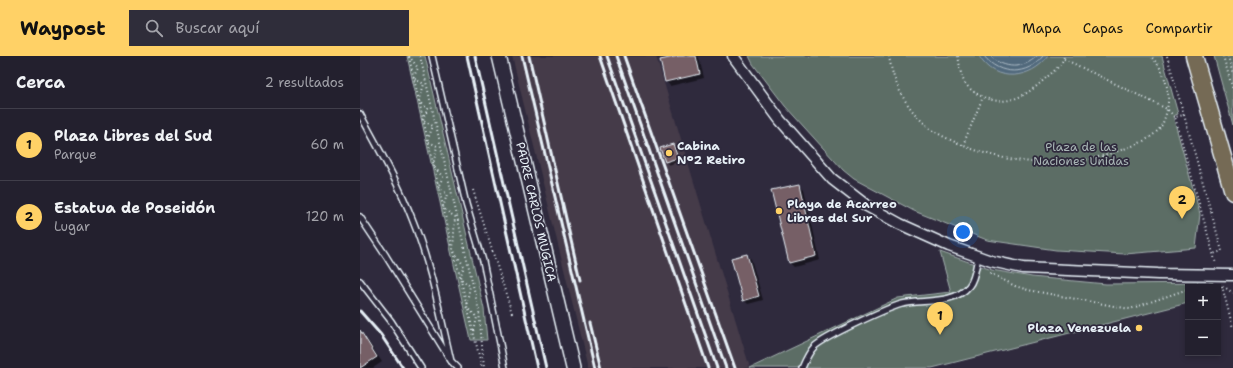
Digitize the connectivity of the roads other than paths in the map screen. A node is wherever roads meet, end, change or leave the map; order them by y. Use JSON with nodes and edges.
{"nodes":[{"id":1,"x":432,"y":56,"type":"edge"},
{"id":2,"x":499,"y":56,"type":"edge"},
{"id":3,"x":733,"y":56,"type":"edge"},
{"id":4,"x":1194,"y":56,"type":"edge"},
{"id":5,"x":360,"y":114,"type":"edge"},
{"id":6,"x":1233,"y":192,"type":"edge"},
{"id":7,"x":360,"y":217,"type":"edge"},
{"id":8,"x":978,"y":257,"type":"junction"},
{"id":9,"x":1233,"y":275,"type":"edge"},
{"id":10,"x":360,"y":281,"type":"edge"},
{"id":11,"x":451,"y":362,"type":"junction"},
{"id":12,"x":421,"y":368,"type":"edge"},
{"id":13,"x":458,"y":368,"type":"edge"},
{"id":14,"x":505,"y":368,"type":"edge"},
{"id":15,"x":573,"y":368,"type":"edge"},
{"id":16,"x":802,"y":368,"type":"edge"}],
"edges":[{"from":1,"to":14,"type":"lane"},
{"from":2,"to":15,"type":"street","name":"PADRE CARLOS MUGICA"},
{"from":3,"to":8,"type":"street"},
{"from":4,"to":6,"type":"main road"},
{"from":5,"to":11,"type":"lane"},
{"from":7,"to":11,"type":"lane"},
{"from":8,"to":9,"type":"street"},
{"from":8,"to":16,"type":"lane"},
{"from":10,"to":12,"type":"lane"},
{"from":11,"to":13,"type":"lane"}]}
